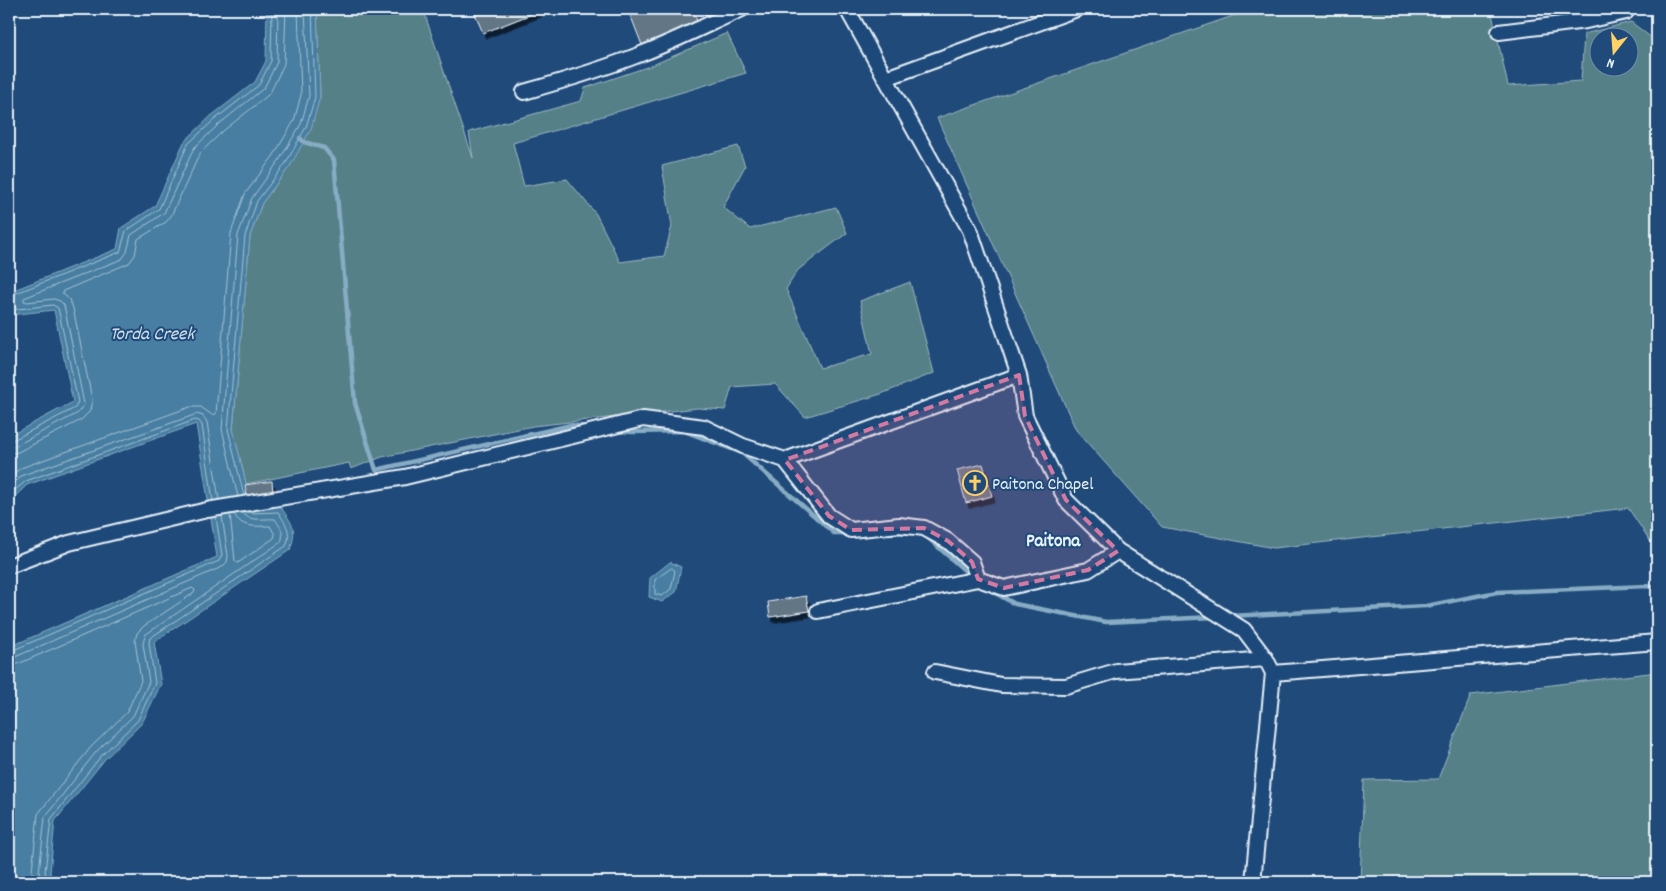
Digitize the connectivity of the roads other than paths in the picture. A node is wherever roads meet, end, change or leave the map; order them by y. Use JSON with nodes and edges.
{"nodes":[{"id":1,"x":742,"y":9,"type":"edge"},
{"id":2,"x":847,"y":9,"type":"edge"},
{"id":3,"x":1077,"y":9,"type":"edge"},
{"id":4,"x":1628,"y":9,"type":"edge"},
{"id":5,"x":1584,"y":15,"type":"edge"},
{"id":6,"x":1499,"y":32,"type":"dead end"},
{"id":7,"x":886,"y":78,"type":"junction"},
{"id":8,"x":524,"y":92,"type":"dead end"},
{"id":9,"x":1019,"y":375,"type":"junction"},
{"id":10,"x":785,"y":460,"type":"junction"},
{"id":11,"x":1118,"y":551,"type":"junction"},
{"id":12,"x":9,"y":566,"type":"edge"},
{"id":13,"x":978,"y":579,"type":"junction"},
{"id":14,"x":818,"y":611,"type":"dead end"},
{"id":15,"x":1657,"y":642,"type":"edge"},
{"id":16,"x":1266,"y":659,"type":"junction"},
{"id":17,"x":935,"y":672,"type":"dead end"},
{"id":18,"x":1273,"y":673,"type":"junction"},
{"id":19,"x":1253,"y":882,"type":"edge"}],
"edges":[{"from":1,"to":8,"type":"street"},
{"from":2,"to":7,"type":"street"},
{"from":3,"to":7,"type":"street"},
{"from":4,"to":5,"type":"street"},
{"from":5,"to":6,"type":"street"},
{"from":7,"to":9,"type":"street"},
{"from":9,"to":10,"type":"street"},
{"from":9,"to":11,"type":"street"},
{"from":10,"to":12,"type":"street"},
{"from":10,"to":13,"type":"street"},
{"from":11,"to":13,"type":"street"},
{"from":11,"to":16,"type":"street"},
{"from":13,"to":14,"type":"street"},
{"from":15,"to":18,"type":"street"},
{"from":16,"to":17,"type":"street"},
{"from":16,"to":18,"type":"street"},
{"from":18,"to":19,"type":"street"}]}
